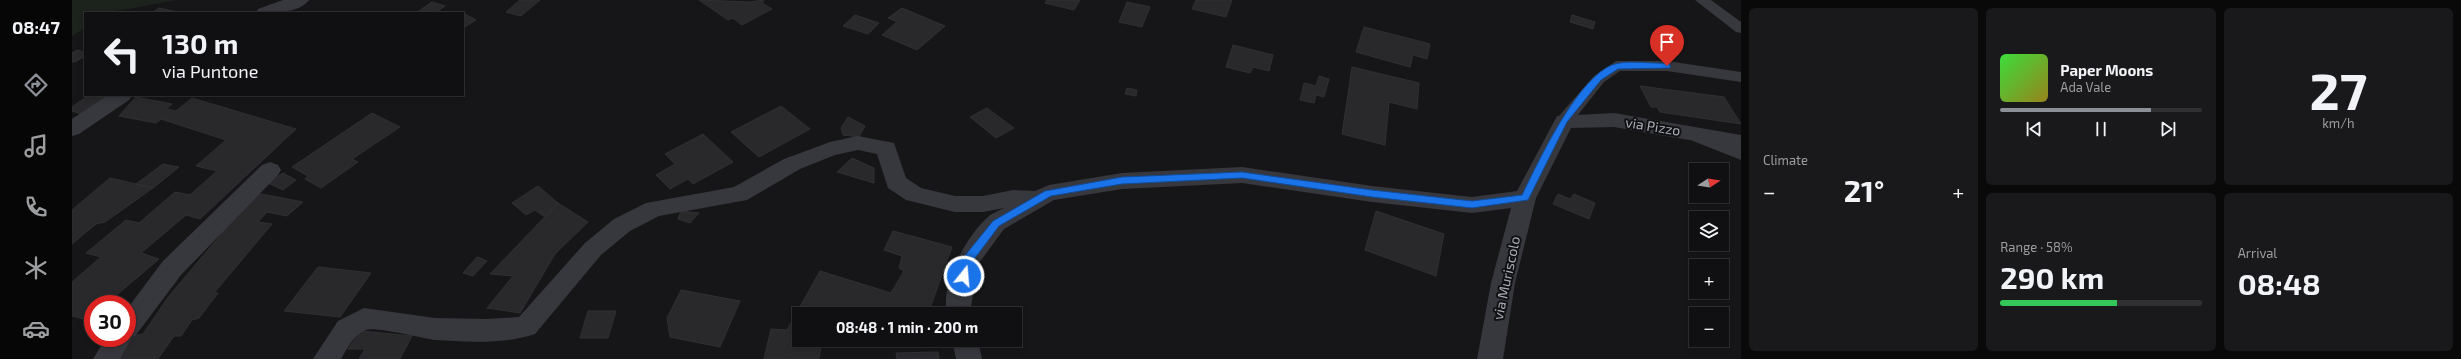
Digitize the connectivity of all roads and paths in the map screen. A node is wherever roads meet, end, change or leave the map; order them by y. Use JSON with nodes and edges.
{"nodes":[{"id":1,"x":300,"y":0,"type":"edge"},
{"id":2,"x":1702,"y":0,"type":"edge"},
{"id":3,"x":267,"y":12,"type":"edge"},
{"id":4,"x":1741,"y":28,"type":"edge"},
{"id":5,"x":1741,"y":77,"type":"edge"},
{"id":6,"x":121,"y":96,"type":"edge"},
{"id":7,"x":1564,"y":121,"type":"junction"},
{"id":8,"x":72,"y":129,"type":"edge"},
{"id":9,"x":1688,"y":132,"type":"junction"},
{"id":10,"x":1741,"y":142,"type":"edge"},
{"id":11,"x":1741,"y":154,"type":"edge"},
{"id":12,"x":270,"y":170,"type":"dead end"},
{"id":13,"x":1525,"y":198,"type":"junction"},
{"id":14,"x":1038,"y":199,"type":"junction"},
{"id":15,"x":958,"y":307,"type":"edge"},
{"id":16,"x":136,"y":316,"type":"edge"},
{"id":17,"x":114,"y":347,"type":"edge"},
{"id":18,"x":966,"y":347,"type":"edge"},
{"id":19,"x":106,"y":359,"type":"edge"},
{"id":20,"x":326,"y":359,"type":"edge"},
{"id":21,"x":969,"y":359,"type":"edge"},
{"id":22,"x":1490,"y":359,"type":"edge"}],
"edges":[{"from":1,"to":3,"type":"street"},
{"from":2,"to":4,"type":"lane"},
{"from":5,"to":7,"type":"lane"},
{"from":6,"to":8,"type":"street"},
{"from":7,"to":9,"type":"street","name":"via Pizzo"},
{"from":7,"to":13,"type":"street","name":"via Muriscolo"},
{"from":9,"to":10,"type":"street","name":"via Pizzo"},
{"from":9,"to":11,"type":"lane"},
{"from":12,"to":16,"type":"street"},
{"from":13,"to":14,"type":"street"},
{"from":13,"to":22,"type":"street","name":"via Muriscolo"},
{"from":14,"to":15,"type":"street"},
{"from":14,"to":20,"type":"street"},
{"from":17,"to":19,"type":"street"},
{"from":18,"to":21,"type":"street"}]}
